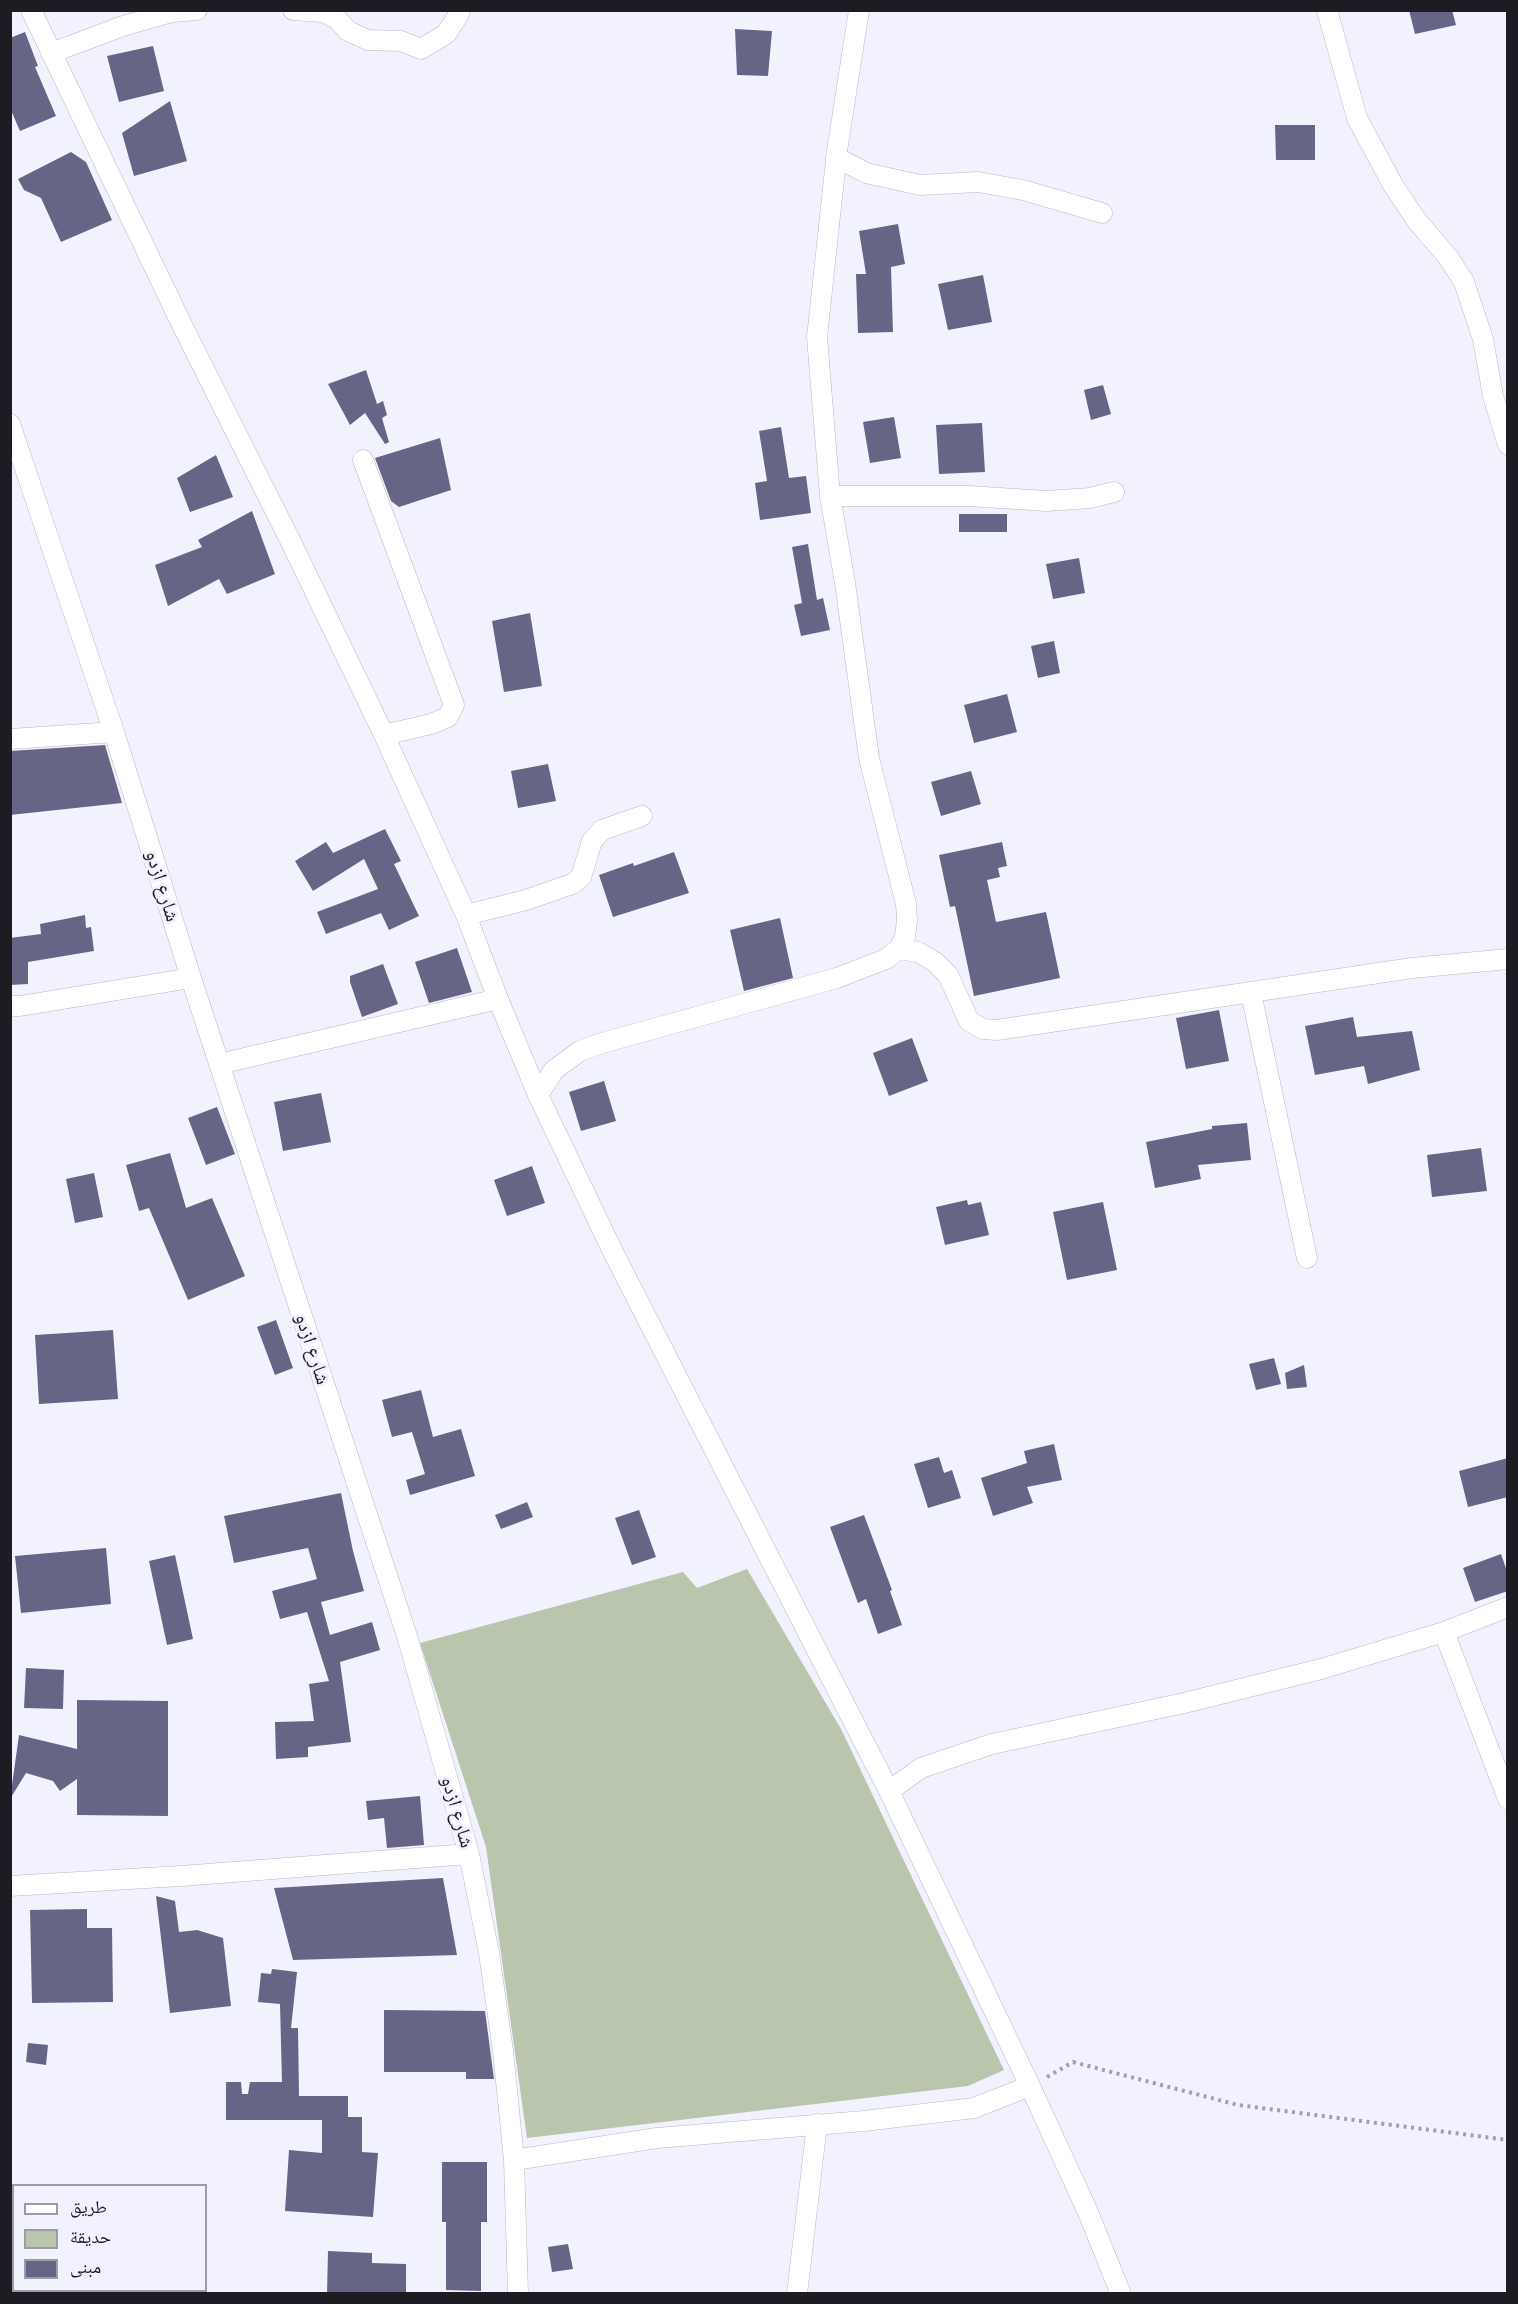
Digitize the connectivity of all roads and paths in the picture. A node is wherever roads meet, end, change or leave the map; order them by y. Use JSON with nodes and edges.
{"nodes":[{"id":1,"x":31,"y":10,"type":"edge"},
{"id":2,"x":197,"y":10,"type":"edge"},
{"id":3,"x":293,"y":10,"type":"edge"},
{"id":4,"x":859,"y":10,"type":"edge"},
{"id":5,"x":1327,"y":10,"type":"edge"},
{"id":6,"x":459,"y":14,"type":"dead end"},
{"id":7,"x":51,"y":53,"type":"junction"},
{"id":8,"x":836,"y":157,"type":"junction"},
{"id":9,"x":1102,"y":213,"type":"dead end"},
{"id":10,"x":10,"y":424,"type":"edge"},
{"id":11,"x":1508,"y":445,"type":"edge"},
{"id":12,"x":363,"y":460,"type":"dead end"},
{"id":13,"x":1114,"y":492,"type":"dead end"},
{"id":14,"x":830,"y":496,"type":"junction"},
{"id":15,"x":114,"y":732,"type":"junction"},
{"id":16,"x":384,"y":735,"type":"junction"},
{"id":17,"x":10,"y":739,"type":"edge"},
{"id":18,"x":642,"y":816,"type":"dead end"},
{"id":19,"x":466,"y":915,"type":"junction"},
{"id":20,"x":899,"y":949,"type":"junction"},
{"id":21,"x":1508,"y":959,"type":"edge"},
{"id":22,"x":191,"y":978,"type":"junction"},
{"id":23,"x":1251,"y":993,"type":"junction"},
{"id":24,"x":498,"y":999,"type":"junction"},
{"id":25,"x":10,"y":1005,"type":"edge"},
{"id":26,"x":219,"y":1064,"type":"junction"},
{"id":27,"x":538,"y":1095,"type":"junction"},
{"id":28,"x":1307,"y":1258,"type":"dead end"},
{"id":29,"x":1508,"y":1607,"type":"edge"},
{"id":30,"x":1444,"y":1632,"type":"junction"},
{"id":31,"x":889,"y":1791,"type":"junction"},
{"id":32,"x":1508,"y":1799,"type":"edge"},
{"id":33,"x":469,"y":1854,"type":"junction"},
{"id":34,"x":10,"y":1886,"type":"edge"},
{"id":35,"x":1030,"y":2086,"type":"junction"},
{"id":36,"x":817,"y":2124,"type":"junction"},
{"id":37,"x":1508,"y":2140,"type":"edge"},
{"id":38,"x":514,"y":2160,"type":"junction"},
{"id":39,"x":518,"y":2294,"type":"edge"},
{"id":40,"x":797,"y":2294,"type":"edge"},
{"id":41,"x":1121,"y":2294,"type":"edge"}],
"edges":[{"from":1,"to":7,"type":"street"},
{"from":2,"to":7,"type":"street"},
{"from":3,"to":6,"type":"street"},
{"from":4,"to":8,"type":"street"},
{"from":5,"to":11,"type":"street"},
{"from":7,"to":16,"type":"street"},
{"from":8,"to":9,"type":"street"},
{"from":8,"to":14,"type":"street"},
{"from":10,"to":15,"type":"street","name":"شارع ازدو"},
{"from":12,"to":16,"type":"street"},
{"from":13,"to":14,"type":"street"},
{"from":14,"to":20,"type":"street"},
{"from":15,"to":17,"type":"street"},
{"from":15,"to":22,"type":"street","name":"شارع ازدو"},
{"from":16,"to":19,"type":"street"},
{"from":18,"to":19,"type":"street"},
{"from":19,"to":24,"type":"street"},
{"from":20,"to":23,"type":"street"},
{"from":20,"to":27,"type":"street"},
{"from":21,"to":23,"type":"street"},
{"from":22,"to":25,"type":"street"},
{"from":22,"to":26,"type":"street","name":"شارع ازدو"},
{"from":23,"to":28,"type":"street"},
{"from":24,"to":26,"type":"street"},
{"from":24,"to":27,"type":"street"},
{"from":26,"to":33,"type":"street","name":"شارع ازدو"},
{"from":27,"to":31,"type":"street"},
{"from":29,"to":30,"type":"street"},
{"from":30,"to":31,"type":"street"},
{"from":30,"to":32,"type":"street"},
{"from":31,"to":35,"type":"street"},
{"from":33,"to":34,"type":"street"},
{"from":33,"to":38,"type":"street","name":"شارع ازدو"},
{"from":35,"to":36,"type":"street"},
{"from":35,"to":37,"type":"path"},
{"from":35,"to":41,"type":"street"},
{"from":36,"to":38,"type":"street"},
{"from":36,"to":40,"type":"street"},
{"from":38,"to":39,"type":"street","name":"شارع ازدو"}]}
